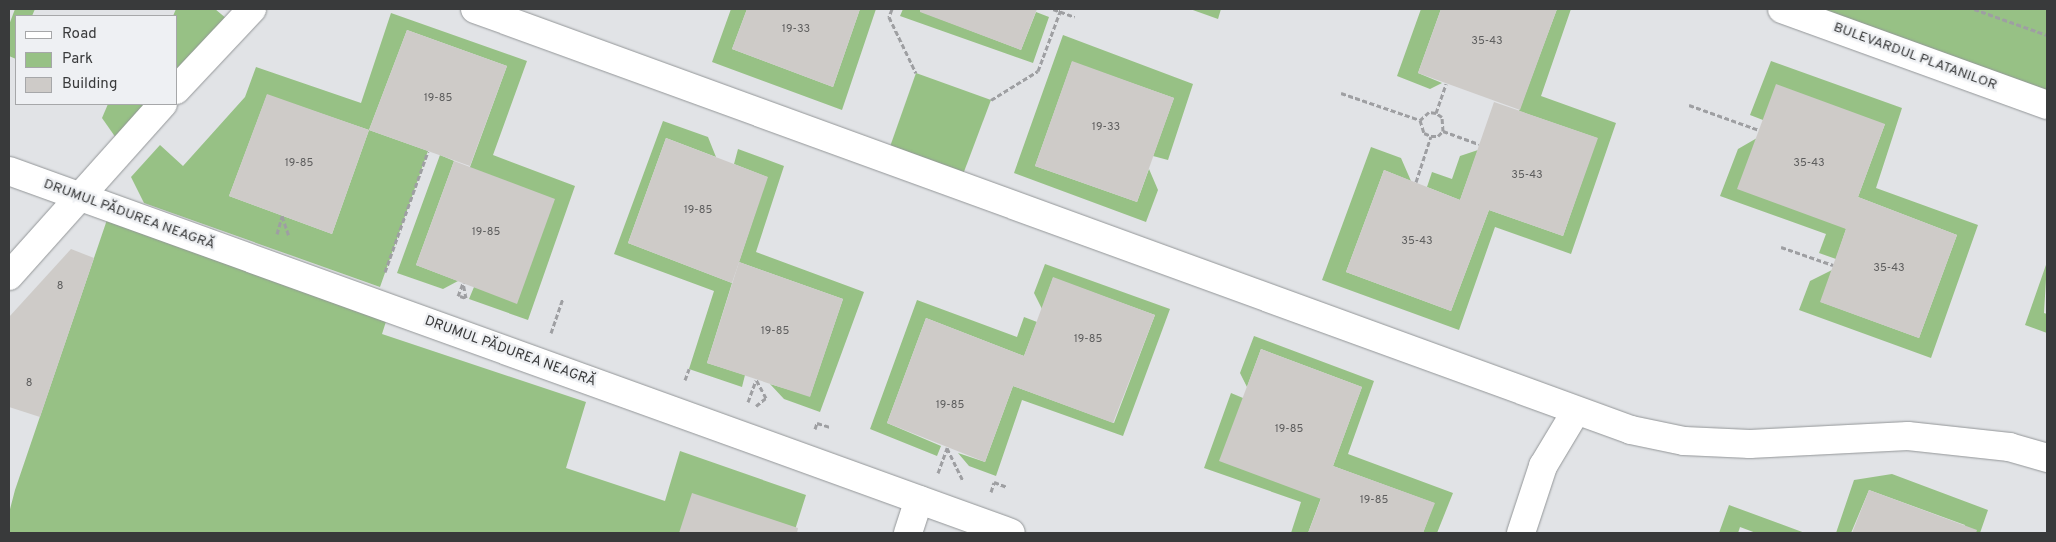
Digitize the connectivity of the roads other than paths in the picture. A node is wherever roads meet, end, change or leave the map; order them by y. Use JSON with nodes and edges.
{"nodes":[{"id":1,"x":252,"y":9,"type":"edge"},
{"id":2,"x":475,"y":9,"type":"edge"},
{"id":3,"x":1782,"y":9,"type":"edge"},
{"id":4,"x":178,"y":88,"type":"edge"},
{"id":5,"x":162,"y":105,"type":"edge"},
{"id":6,"x":2047,"y":105,"type":"edge"},
{"id":7,"x":9,"y":171,"type":"edge"},
{"id":8,"x":82,"y":197,"type":"junction"},
{"id":9,"x":9,"y":276,"type":"edge"},
{"id":10,"x":1576,"y":411,"type":"junction"},
{"id":11,"x":2047,"y":458,"type":"edge"},
{"id":12,"x":927,"y":491,"type":"junction"},
{"id":13,"x":908,"y":533,"type":"edge"},
{"id":14,"x":1011,"y":533,"type":"edge"},
{"id":15,"x":1521,"y":533,"type":"edge"}],
"edges":[{"from":1,"to":4,"type":"street"},
{"from":2,"to":10,"type":"street"},
{"from":3,"to":6,"type":"street","name":"BULEVARDUL PLATANILOR"},
{"from":5,"to":8,"type":"street"},
{"from":7,"to":8,"type":"street","name":"DRUMUL PĂDUREA NEAGRĂ"},
{"from":8,"to":9,"type":"street"},
{"from":8,"to":12,"type":"street","name":"DRUMUL PĂDUREA NEAGRĂ"},
{"from":10,"to":11,"type":"street"},
{"from":10,"to":15,"type":"street"},
{"from":12,"to":13,"type":"street"},
{"from":12,"to":14,"type":"street","name":"DRUMUL PĂDUREA NEAGRĂ"}]}
